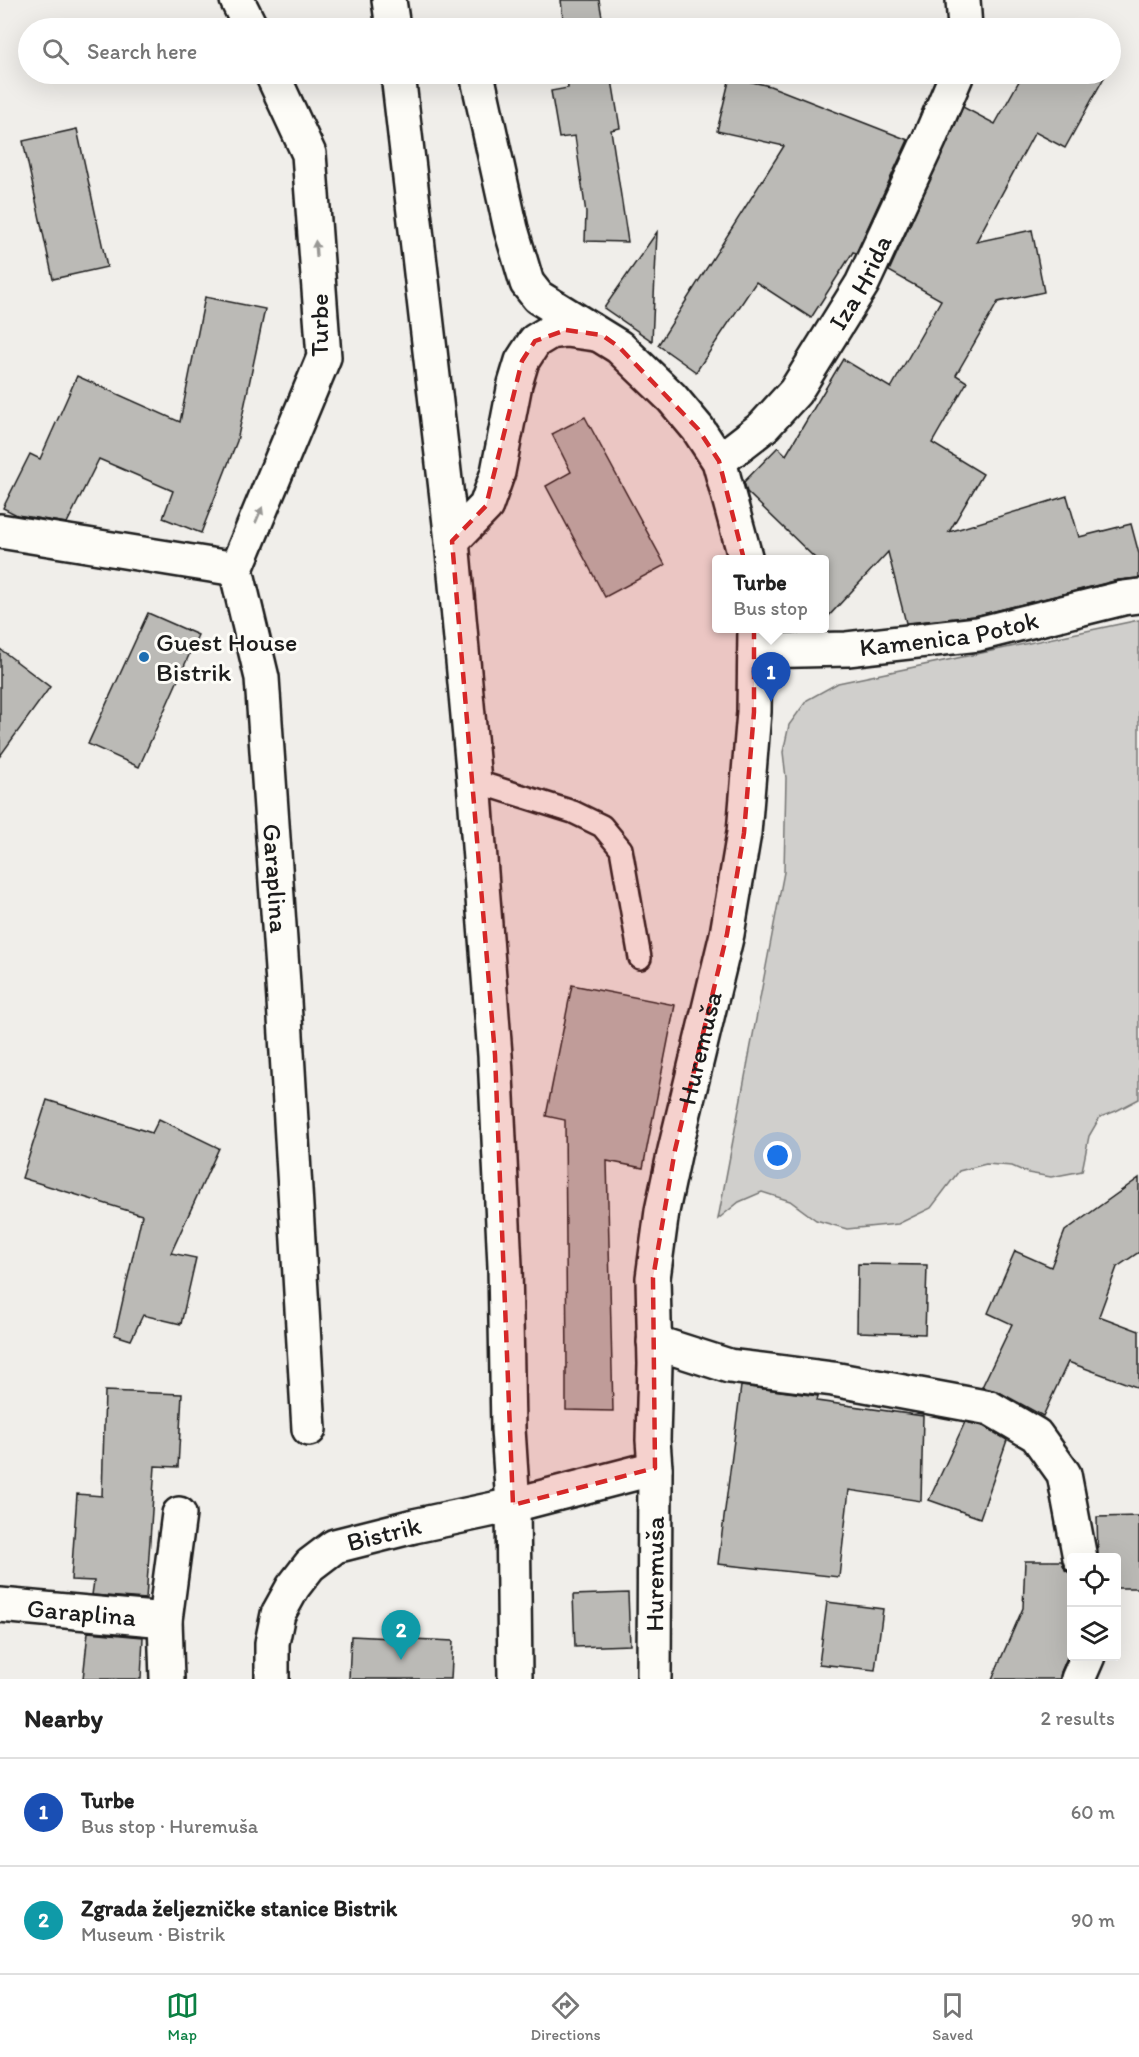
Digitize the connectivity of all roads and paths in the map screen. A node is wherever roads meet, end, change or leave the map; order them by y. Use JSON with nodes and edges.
{"nodes":[{"id":1,"x":237,"y":0,"type":"edge"},
{"id":2,"x":389,"y":0,"type":"edge"},
{"id":3,"x":963,"y":0,"type":"edge"},
{"id":4,"x":246,"y":18,"type":"edge"},
{"id":5,"x":392,"y":18,"type":"edge"},
{"id":6,"x":964,"y":18,"type":"edge"},
{"id":7,"x":277,"y":84,"type":"edge"},
{"id":8,"x":399,"y":84,"type":"edge"},
{"id":9,"x":479,"y":84,"type":"edge"},
{"id":10,"x":953,"y":84,"type":"edge"},
{"id":11,"x":602,"y":335,"type":"junction"},
{"id":12,"x":719,"y":461,"type":"junction"},
{"id":13,"x":0,"y":531,"type":"edge"},
{"id":14,"x":452,"y":540,"type":"junction"},
{"id":15,"x":745,"y":555,"type":"edge"},
{"id":16,"x":236,"y":569,"type":"junction"},
{"id":17,"x":1139,"y":596,"type":"edge"},
{"id":18,"x":755,"y":640,"type":"edge"},
{"id":19,"x":474,"y":781,"type":"junction"},
{"id":20,"x":640,"y":958,"type":"dead end"},
{"id":21,"x":654,"y":1342,"type":"junction"},
{"id":22,"x":309,"y":1429,"type":"dead end"},
{"id":23,"x":655,"y":1468,"type":"junction"},
{"id":24,"x":513,"y":1505,"type":"junction"},
{"id":25,"x":179,"y":1514,"type":"dead end"},
{"id":26,"x":1079,"y":1553,"type":"edge"},
{"id":27,"x":0,"y":1605,"type":"edge"},
{"id":28,"x":165,"y":1620,"type":"junction"},
{"id":29,"x":1086,"y":1661,"type":"edge"},
{"id":30,"x":167,"y":1679,"type":"edge"},
{"id":31,"x":272,"y":1679,"type":"edge"},
{"id":32,"x":515,"y":1679,"type":"edge"},
{"id":33,"x":654,"y":1679,"type":"edge"},
{"id":34,"x":1078,"y":1679,"type":"edge"}],
"edges":[{"from":1,"to":4,"type":"street"},
{"from":2,"to":5,"type":"street"},
{"from":3,"to":6,"type":"street"},
{"from":16,"to":7,"type":"street","name":"Turbe","one_way":true},
{"from":8,"to":14,"type":"street"},
{"from":9,"to":11,"type":"street"},
{"from":10,"to":12,"type":"street","name":"Iza Hrida"},
{"from":11,"to":12,"type":"street"},
{"from":11,"to":14,"type":"street"},
{"from":12,"to":15,"type":"street"},
{"from":13,"to":16,"type":"street"},
{"from":14,"to":19,"type":"street"},
{"from":16,"to":22,"type":"street","name":"Garaplina"},
{"from":17,"to":18,"type":"street","name":"Kamenica Potok"},
{"from":18,"to":21,"type":"street","name":"Huremuša"},
{"from":19,"to":20,"type":"lane"},
{"from":19,"to":24,"type":"street"},
{"from":21,"to":23,"type":"street","name":"Huremuša"},
{"from":21,"to":26,"type":"street"},
{"from":23,"to":24,"type":"street"},
{"from":23,"to":33,"type":"street","name":"Huremuša"},
{"from":24,"to":31,"type":"street","name":"Bistrik"},
{"from":24,"to":32,"type":"street"},
{"from":25,"to":28,"type":"street","name":"Garaplina"},
{"from":27,"to":28,"type":"street","name":"Garaplina"},
{"from":28,"to":30,"type":"street","name":"Garaplina"},
{"from":29,"to":34,"type":"street"}]}
